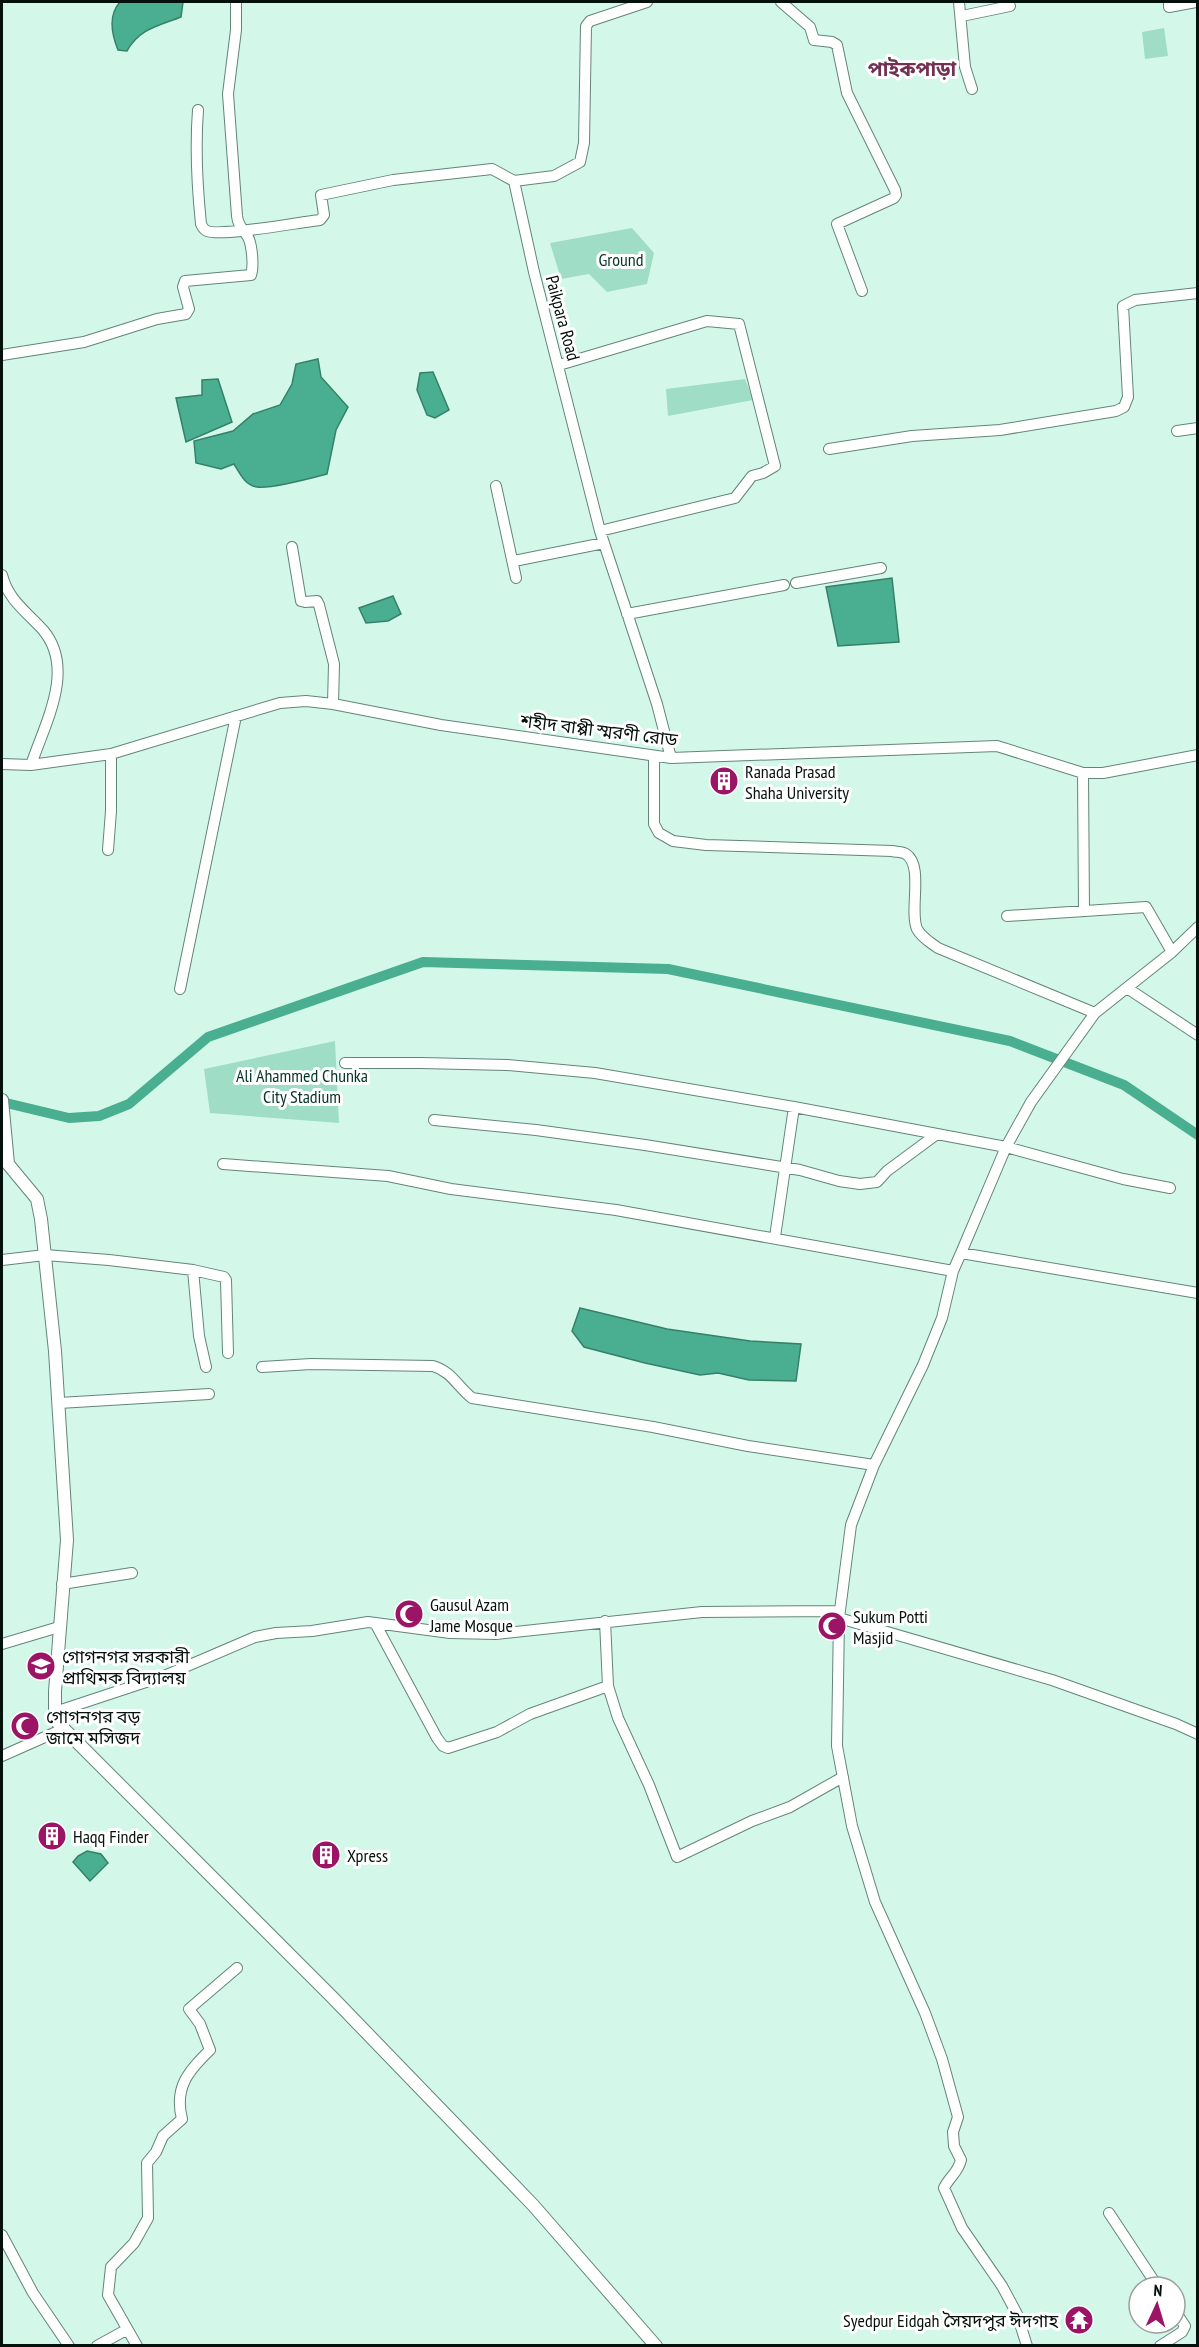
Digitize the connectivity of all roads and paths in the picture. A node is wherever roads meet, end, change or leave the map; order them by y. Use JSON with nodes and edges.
{"nodes":[{"id":1,"x":236,"y":2,"type":"edge"},
{"id":2,"x":644,"y":2,"type":"edge"},
{"id":3,"x":782,"y":2,"type":"edge"},
{"id":4,"x":959,"y":2,"type":"edge"},
{"id":5,"x":1169,"y":2,"type":"edge"},
{"id":6,"x":1196,"y":2,"type":"edge"},
{"id":7,"x":1010,"y":6,"type":"dead end"},
{"id":8,"x":1197,"y":9,"type":"edge"},
{"id":9,"x":962,"y":16,"type":"junction"},
{"id":10,"x":972,"y":89,"type":"dead end"},
{"id":11,"x":198,"y":110,"type":"dead end"},
{"id":12,"x":514,"y":181,"type":"junction"},
{"id":13,"x":242,"y":231,"type":"junction"},
{"id":14,"x":862,"y":291,"type":"dead end"},
{"id":15,"x":1197,"y":293,"type":"edge"},
{"id":16,"x":2,"y":355,"type":"edge"},
{"id":17,"x":559,"y":365,"type":"junction"},
{"id":18,"x":1197,"y":428,"type":"edge"},
{"id":19,"x":1177,"y":431,"type":"dead end"},
{"id":20,"x":829,"y":449,"type":"dead end"},
{"id":21,"x":496,"y":486,"type":"dead end"},
{"id":22,"x":600,"y":531,"type":"junction"},
{"id":23,"x":604,"y":543,"type":"junction"},
{"id":24,"x":292,"y":547,"type":"dead end"},
{"id":25,"x":514,"y":561,"type":"junction"},
{"id":26,"x":881,"y":568,"type":"dead end"},
{"id":27,"x":2,"y":575,"type":"edge"},
{"id":28,"x":516,"y":578,"type":"dead end"},
{"id":29,"x":796,"y":583,"type":"dead end"},
{"id":30,"x":784,"y":585,"type":"dead end"},
{"id":31,"x":627,"y":614,"type":"junction"},
{"id":32,"x":333,"y":704,"type":"junction"},
{"id":33,"x":236,"y":716,"type":"junction"},
{"id":34,"x":111,"y":754,"type":"junction"},
{"id":35,"x":1197,"y":755,"type":"edge"},
{"id":36,"x":654,"y":756,"type":"junction"},
{"id":37,"x":670,"y":758,"type":"junction"},
{"id":38,"x":2,"y":764,"type":"edge"},
{"id":39,"x":31,"y":765,"type":"junction"},
{"id":40,"x":1083,"y":773,"type":"junction"},
{"id":41,"x":108,"y":850,"type":"dead end"},
{"id":42,"x":1084,"y":911,"type":"junction"},
{"id":43,"x":1006,"y":916,"type":"dead end"},
{"id":44,"x":1197,"y":927,"type":"edge"},
{"id":45,"x":1172,"y":952,"type":"junction"},
{"id":46,"x":1127,"y":988,"type":"junction"},
{"id":47,"x":180,"y":989,"type":"dead end"},
{"id":48,"x":1095,"y":1013,"type":"junction"},
{"id":49,"x":1197,"y":1035,"type":"edge"},
{"id":50,"x":345,"y":1063,"type":"dead end"},
{"id":51,"x":2,"y":1100,"type":"edge"},
{"id":52,"x":794,"y":1107,"type":"junction"},
{"id":53,"x":434,"y":1120,"type":"dead end"},
{"id":54,"x":937,"y":1134,"type":"junction"},
{"id":55,"x":1006,"y":1147,"type":"junction"},
{"id":56,"x":223,"y":1164,"type":"dead end"},
{"id":57,"x":784,"y":1168,"type":"junction"},
{"id":58,"x":1170,"y":1188,"type":"dead end"},
{"id":59,"x":775,"y":1237,"type":"junction"},
{"id":60,"x":961,"y":1253,"type":"junction"},
{"id":61,"x":45,"y":1256,"type":"junction"},
{"id":62,"x":2,"y":1260,"type":"edge"},
{"id":63,"x":193,"y":1270,"type":"junction"},
{"id":64,"x":953,"y":1271,"type":"junction"},
{"id":65,"x":1197,"y":1293,"type":"edge"},
{"id":66,"x":228,"y":1353,"type":"dead end"},
{"id":67,"x":206,"y":1367,"type":"dead end"},
{"id":68,"x":262,"y":1367,"type":"dead end"},
{"id":69,"x":208,"y":1394,"type":"dead end"},
{"id":70,"x":59,"y":1403,"type":"junction"},
{"id":71,"x":874,"y":1465,"type":"junction"},
{"id":72,"x":132,"y":1573,"type":"dead end"},
{"id":73,"x":62,"y":1584,"type":"junction"},
{"id":74,"x":839,"y":1614,"type":"junction"},
{"id":75,"x":605,"y":1621,"type":"junction"},
{"id":76,"x":375,"y":1623,"type":"junction"},
{"id":77,"x":59,"y":1627,"type":"junction"},
{"id":78,"x":2,"y":1644,"type":"edge"},
{"id":79,"x":608,"y":1686,"type":"junction"},
{"id":80,"x":55,"y":1712,"type":"junction"},
{"id":81,"x":63,"y":1728,"type":"junction"},
{"id":82,"x":1197,"y":1734,"type":"edge"},
{"id":83,"x":2,"y":1756,"type":"edge"},
{"id":84,"x":843,"y":1777,"type":"junction"},
{"id":85,"x":237,"y":1968,"type":"dead end"},
{"id":86,"x":1109,"y":2212,"type":"dead end"},
{"id":87,"x":2,"y":2235,"type":"edge"},
{"id":88,"x":1150,"y":2275,"type":"edge"},
{"id":89,"x":126,"y":2330,"type":"junction"},
{"id":90,"x":1177,"y":2335,"type":"edge"},
{"id":91,"x":69,"y":2346,"type":"edge"},
{"id":92,"x":97,"y":2346,"type":"edge"},
{"id":93,"x":137,"y":2346,"type":"edge"},
{"id":94,"x":656,"y":2346,"type":"edge"},
{"id":95,"x":1027,"y":2346,"type":"edge"},
{"id":96,"x":1160,"y":2346,"type":"edge"}],
"edges":[{"from":1,"to":13,"type":"street"},
{"from":2,"to":12,"type":"street"},
{"from":3,"to":14,"type":"street"},
{"from":4,"to":9,"type":"street"},
{"from":5,"to":6,"type":"street"},
{"from":6,"to":8,"type":"street"},
{"from":7,"to":9,"type":"street"},
{"from":9,"to":10,"type":"street"},
{"from":11,"to":13,"type":"street"},
{"from":12,"to":13,"type":"street"},
{"from":12,"to":17,"type":"street","name":"Paikpara Road"},
{"from":13,"to":16,"type":"street"},
{"from":15,"to":20,"type":"street"},
{"from":17,"to":22,"type":"street","name":"Paikpara Road"},
{"from":17,"to":22,"type":"street"},
{"from":18,"to":19,"type":"street"},
{"from":21,"to":25,"type":"street"},
{"from":22,"to":23,"type":"street","name":"Paikpara Road"},
{"from":23,"to":25,"type":"street"},
{"from":23,"to":31,"type":"street","name":"Paikpara Road"},
{"from":24,"to":32,"type":"street"},
{"from":25,"to":28,"type":"street"},
{"from":26,"to":29,"type":"street"},
{"from":27,"to":39,"type":"street"},
{"from":30,"to":31,"type":"street"},
{"from":31,"to":37,"type":"street","name":"Paikpara Road"},
{"from":32,"to":33,"type":"street","name":"শহীদ বাপ্পী স্মরণী রোড"},
{"from":32,"to":36,"type":"street","name":"শহীদ বাপ্পী স্মরণী রোড"},
{"from":33,"to":34,"type":"street","name":"শহীদ বাপ্পী স্মরণী রোড"},
{"from":33,"to":47,"type":"street"},
{"from":34,"to":39,"type":"street","name":"শহীদ বাপ্পী স্মরণী রোড"},
{"from":34,"to":41,"type":"street"},
{"from":35,"to":40,"type":"street","name":"শহীদ বাপ্পী স্মরণী রোড"},
{"from":36,"to":37,"type":"street","name":"শহীদ বাপ্পী স্মরণী রোড"},
{"from":36,"to":48,"type":"street"},
{"from":37,"to":40,"type":"street","name":"শহীদ বাপ্পী স্মরণী রোড"},
{"from":38,"to":39,"type":"street","name":"শহীদ বাপ্পী স্মরণী রোড"},
{"from":40,"to":42,"type":"street"},
{"from":42,"to":43,"type":"street"},
{"from":42,"to":45,"type":"street"},
{"from":44,"to":45,"type":"street"},
{"from":45,"to":46,"type":"street"},
{"from":46,"to":48,"type":"street"},
{"from":46,"to":49,"type":"street"},
{"from":48,"to":55,"type":"street"},
{"from":50,"to":52,"type":"street"},
{"from":51,"to":61,"type":"main road"},
{"from":52,"to":54,"type":"street"},
{"from":52,"to":57,"type":"street"},
{"from":53,"to":57,"type":"street"},
{"from":54,"to":55,"type":"street"},
{"from":54,"to":57,"type":"street"},
{"from":55,"to":58,"type":"street"},
{"from":55,"to":60,"type":"street"},
{"from":56,"to":59,"type":"street"},
{"from":57,"to":59,"type":"street"},
{"from":59,"to":64,"type":"street"},
{"from":60,"to":64,"type":"street"},
{"from":60,"to":65,"type":"street"},
{"from":61,"to":62,"type":"street"},
{"from":61,"to":63,"type":"street"},
{"from":61,"to":70,"type":"main road"},
{"from":63,"to":66,"type":"street"},
{"from":63,"to":67,"type":"street"},
{"from":64,"to":71,"type":"street"},
{"from":68,"to":71,"type":"street"},
{"from":69,"to":70,"type":"street"},
{"from":70,"to":73,"type":"main road"},
{"from":71,"to":74,"type":"street"},
{"from":72,"to":73,"type":"street"},
{"from":73,"to":77,"type":"main road"},
{"from":74,"to":75,"type":"street"},
{"from":74,"to":82,"type":"street"},
{"from":74,"to":84,"type":"street"},
{"from":75,"to":76,"type":"street"},
{"from":75,"to":79,"type":"street"},
{"from":76,"to":79,"type":"street"},
{"from":76,"to":80,"type":"street"},
{"from":77,"to":78,"type":"street"},
{"from":77,"to":80,"type":"main road"},
{"from":79,"to":84,"type":"street"},
{"from":80,"to":81,"type":"main road"},
{"from":81,"to":83,"type":"street"},
{"from":81,"to":94,"type":"main road"},
{"from":84,"to":95,"type":"street"},
{"from":85,"to":89,"type":"street"},
{"from":86,"to":88,"type":"street"},
{"from":87,"to":91,"type":"street"},
{"from":89,"to":92,"type":"street"},
{"from":89,"to":93,"type":"street"},
{"from":90,"to":96,"type":"street"}]}
